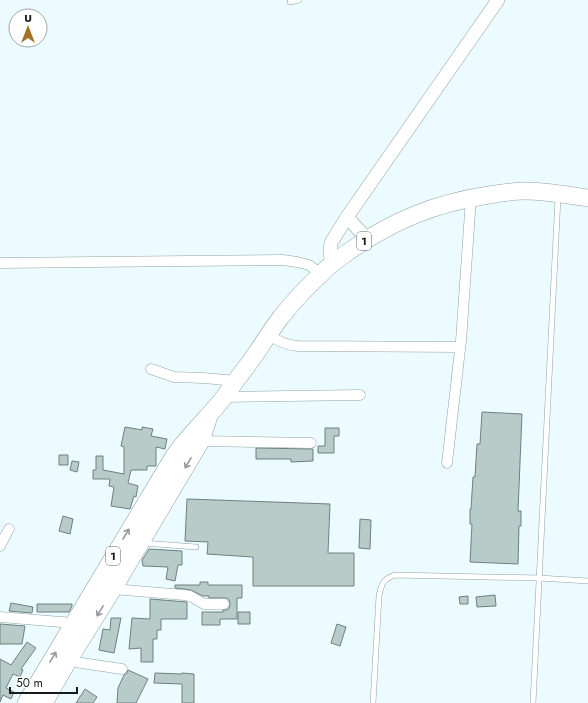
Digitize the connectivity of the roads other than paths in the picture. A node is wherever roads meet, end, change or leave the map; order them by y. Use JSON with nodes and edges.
{"nodes":[{"id":1,"x":299,"y":0,"type":"edge"},
{"id":2,"x":498,"y":0,"type":"edge"},
{"id":3,"x":290,"y":2,"type":"dead end"},
{"id":4,"x":558,"y":194,"type":"junction"},
{"id":5,"x":471,"y":198,"type":"junction"},
{"id":6,"x":588,"y":198,"type":"edge"},
{"id":7,"x":347,"y":217,"type":"junction"},
{"id":8,"x":367,"y":239,"type":"junction"},
{"id":9,"x":0,"y":263,"type":"edge"},
{"id":10,"x":327,"y":268,"type":"junction"},
{"id":11,"x":268,"y":334,"type":"junction"},
{"id":12,"x":460,"y":346,"type":"junction"},
{"id":13,"x":151,"y":369,"type":"dead end"},
{"id":14,"x":236,"y":380,"type":"junction"},
{"id":15,"x":360,"y":395,"type":"dead end"},
{"id":16,"x":223,"y":398,"type":"junction"},
{"id":17,"x":210,"y":415,"type":"junction"},
{"id":18,"x":201,"y":441,"type":"junction"},
{"id":19,"x":311,"y":443,"type":"dead end"},
{"id":20,"x":447,"y":463,"type":"dead end"},
{"id":21,"x":9,"y":529,"type":"dead end"},
{"id":22,"x":140,"y":543,"type":"junction"},
{"id":23,"x":0,"y":546,"type":"edge"},
{"id":24,"x":196,"y":547,"type":"dead end"},
{"id":25,"x":539,"y":578,"type":"junction"},
{"id":26,"x":588,"y":581,"type":"edge"},
{"id":27,"x":113,"y":588,"type":"junction"},
{"id":28,"x":224,"y":604,"type":"dead end"},
{"id":29,"x":0,"y":617,"type":"edge"},
{"id":30,"x":73,"y":623,"type":"junction"},
{"id":31,"x":68,"y":661,"type":"junction"},
{"id":32,"x":122,"y":669,"type":"dead end"},
{"id":33,"x":26,"y":703,"type":"edge"},
{"id":34,"x":44,"y":703,"type":"edge"},
{"id":35,"x":373,"y":703,"type":"edge"},
{"id":36,"x":533,"y":703,"type":"edge"}],
"edges":[{"from":1,"to":3,"type":"lane"},
{"from":2,"to":7,"type":"street"},
{"from":4,"to":5,"type":"highway","number":"1"},
{"from":4,"to":6,"type":"highway","number":"1"},
{"from":4,"to":25,"type":"lane"},
{"from":5,"to":8,"type":"highway","number":"1"},
{"from":5,"to":12,"type":"street"},
{"from":7,"to":8,"type":"street"},
{"from":7,"to":10,"type":"street"},
{"from":8,"to":10,"type":"highway","number":"1"},
{"from":9,"to":10,"type":"street"},
{"from":10,"to":11,"type":"highway","number":"1"},
{"from":11,"to":12,"type":"street"},
{"from":11,"to":14,"type":"highway","number":"1"},
{"from":12,"to":20,"type":"street"},
{"from":13,"to":14,"type":"street"},
{"from":14,"to":16,"type":"highway","number":"1"},
{"from":15,"to":16,"type":"street"},
{"from":16,"to":17,"type":"highway","number":"1"},
{"from":17,"to":18,"type":"highway","number":"1"},
{"from":30,"to":17,"type":"highway","number":"1","one_way":true},
{"from":18,"to":19,"type":"street"},
{"from":18,"to":22,"type":"highway","number":"1","one_way":true},
{"from":21,"to":23,"type":"street"},
{"from":22,"to":24,"type":"lane"},
{"from":22,"to":27,"type":"highway","number":"1"},
{"from":25,"to":26,"type":"lane"},
{"from":25,"to":35,"type":"lane"},
{"from":25,"to":36,"type":"lane"},
{"from":27,"to":28,"type":"street"},
{"from":27,"to":31,"type":"highway","number":"1","one_way":true},
{"from":29,"to":30,"type":"street"},
{"from":33,"to":30,"type":"highway","number":"1","one_way":true},
{"from":31,"to":32,"type":"street"},
{"from":31,"to":34,"type":"highway","number":"1"}]}
